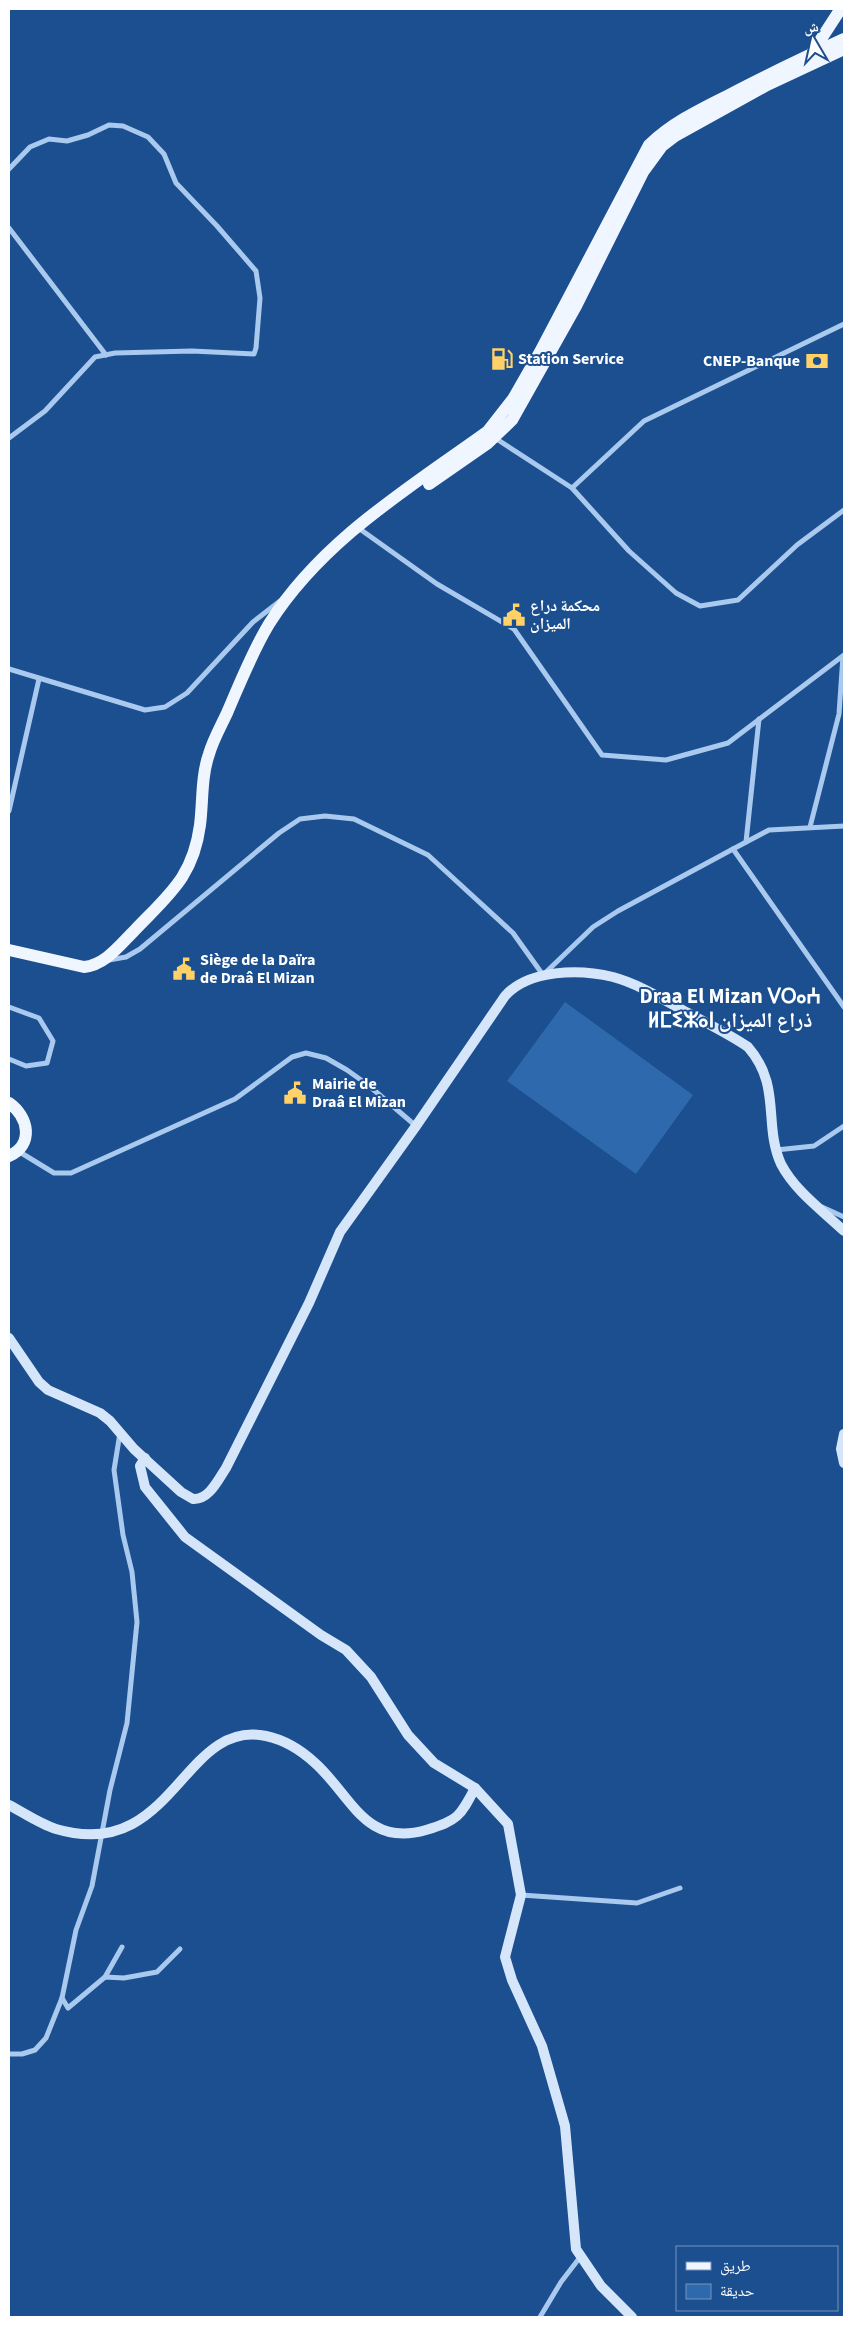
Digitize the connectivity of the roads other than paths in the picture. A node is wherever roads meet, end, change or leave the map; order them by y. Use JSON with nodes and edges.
{"nodes":[{"id":1,"x":838,"y":11,"type":"edge"},
{"id":2,"x":844,"y":33,"type":"edge"},
{"id":3,"x":843,"y":46,"type":"edge"},
{"id":4,"x":810,"y":54,"type":"junction"},
{"id":5,"x":9,"y":169,"type":"edge"},
{"id":6,"x":9,"y":228,"type":"edge"},
{"id":7,"x":844,"y":324,"type":"edge"},
{"id":8,"x":106,"y":355,"type":"junction"},
{"id":9,"x":9,"y":438,"type":"edge"},
{"id":10,"x":494,"y":438,"type":"junction"},
{"id":11,"x":572,"y":488,"type":"junction"},
{"id":12,"x":844,"y":510,"type":"edge"},
{"id":13,"x":360,"y":530,"type":"junction"},
{"id":14,"x":300,"y":584,"type":"junction"},
{"id":15,"x":844,"y":655,"type":"edge"},
{"id":16,"x":9,"y":669,"type":"edge"},
{"id":17,"x":40,"y":679,"type":"junction"},
{"id":18,"x":760,"y":719,"type":"junction"},
{"id":19,"x":9,"y":811,"type":"edge"},
{"id":20,"x":810,"y":826,"type":"junction"},
{"id":21,"x":844,"y":826,"type":"edge"},
{"id":22,"x":746,"y":842,"type":"junction"},
{"id":23,"x":733,"y":849,"type":"junction"},
{"id":24,"x":9,"y":950,"type":"edge"},
{"id":25,"x":103,"y":961,"type":"junction"},
{"id":26,"x":543,"y":974,"type":"junction"},
{"id":27,"x":9,"y":1007,"type":"edge"},
{"id":28,"x":844,"y":1007,"type":"edge"},
{"id":29,"x":9,"y":1059,"type":"edge"},
{"id":30,"x":9,"y":1103,"type":"edge"},
{"id":31,"x":416,"y":1126,"type":"junction"},
{"id":32,"x":844,"y":1126,"type":"edge"},
{"id":33,"x":776,"y":1150,"type":"junction"},
{"id":34,"x":13,"y":1154,"type":"edge"},
{"id":35,"x":817,"y":1205,"type":"junction"},
{"id":36,"x":844,"y":1218,"type":"edge"},
{"id":37,"x":844,"y":1231,"type":"edge"},
{"id":38,"x":9,"y":1338,"type":"edge"},
{"id":39,"x":120,"y":1433,"type":"junction"},
{"id":40,"x":844,"y":1434,"type":"edge"},
{"id":41,"x":145,"y":1458,"type":"junction"},
{"id":42,"x":844,"y":1463,"type":"edge"},
{"id":43,"x":475,"y":1788,"type":"junction"},
{"id":44,"x":9,"y":1805,"type":"edge"},
{"id":45,"x":103,"y":1833,"type":"junction"},
{"id":46,"x":680,"y":1888,"type":"dead end"},
{"id":47,"x":521,"y":1895,"type":"junction"},
{"id":48,"x":122,"y":1947,"type":"dead end"},
{"id":49,"x":180,"y":1949,"type":"dead end"},
{"id":50,"x":105,"y":1977,"type":"junction"},
{"id":51,"x":62,"y":1998,"type":"junction"},
{"id":52,"x":9,"y":2054,"type":"edge"},
{"id":53,"x":581,"y":2256,"type":"junction"},
{"id":54,"x":540,"y":2317,"type":"edge"},
{"id":55,"x":632,"y":2317,"type":"edge"}],
"edges":[{"from":1,"to":2,"type":"main road"},
{"from":1,"to":4,"type":"main road"},
{"from":3,"to":4,"type":"main road"},
{"from":3,"to":10,"type":"main road"},
{"from":4,"to":13,"type":"main road"},
{"from":5,"to":8,"type":"street"},
{"from":6,"to":8,"type":"street"},
{"from":7,"to":11,"type":"street"},
{"from":8,"to":9,"type":"street"},
{"from":10,"to":11,"type":"street"},
{"from":10,"to":13,"type":"main road"},
{"from":11,"to":12,"type":"street"},
{"from":13,"to":14,"type":"main road"},
{"from":13,"to":18,"type":"street"},
{"from":14,"to":17,"type":"street"},
{"from":14,"to":25,"type":"main road"},
{"from":15,"to":18,"type":"street"},
{"from":15,"to":20,"type":"street"},
{"from":16,"to":17,"type":"street"},
{"from":17,"to":19,"type":"street"},
{"from":18,"to":22,"type":"street"},
{"from":20,"to":21,"type":"street"},
{"from":20,"to":22,"type":"street"},
{"from":22,"to":23,"type":"street"},
{"from":23,"to":26,"type":"street"},
{"from":23,"to":28,"type":"street"},
{"from":24,"to":25,"type":"main road"},
{"from":25,"to":26,"type":"street"},
{"from":26,"to":31,"type":"street"},
{"from":26,"to":33,"type":"street"},
{"from":27,"to":29,"type":"street"},
{"from":30,"to":34,"type":"main road"},
{"from":31,"to":34,"type":"street"},
{"from":31,"to":41,"type":"street"},
{"from":32,"to":33,"type":"street"},
{"from":33,"to":35,"type":"street"},
{"from":35,"to":36,"type":"street"},
{"from":35,"to":37,"type":"street"},
{"from":38,"to":39,"type":"street"},
{"from":39,"to":41,"type":"street"},
{"from":39,"to":45,"type":"street"},
{"from":40,"to":42,"type":"street"},
{"from":41,"to":43,"type":"street"},
{"from":43,"to":45,"type":"street"},
{"from":43,"to":47,"type":"street"},
{"from":44,"to":45,"type":"street"},
{"from":45,"to":51,"type":"street"},
{"from":46,"to":47,"type":"street"},
{"from":47,"to":53,"type":"street"},
{"from":48,"to":50,"type":"street"},
{"from":49,"to":50,"type":"street"},
{"from":50,"to":51,"type":"street"},
{"from":51,"to":52,"type":"street"},
{"from":53,"to":54,"type":"street"},
{"from":53,"to":55,"type":"street"}]}
